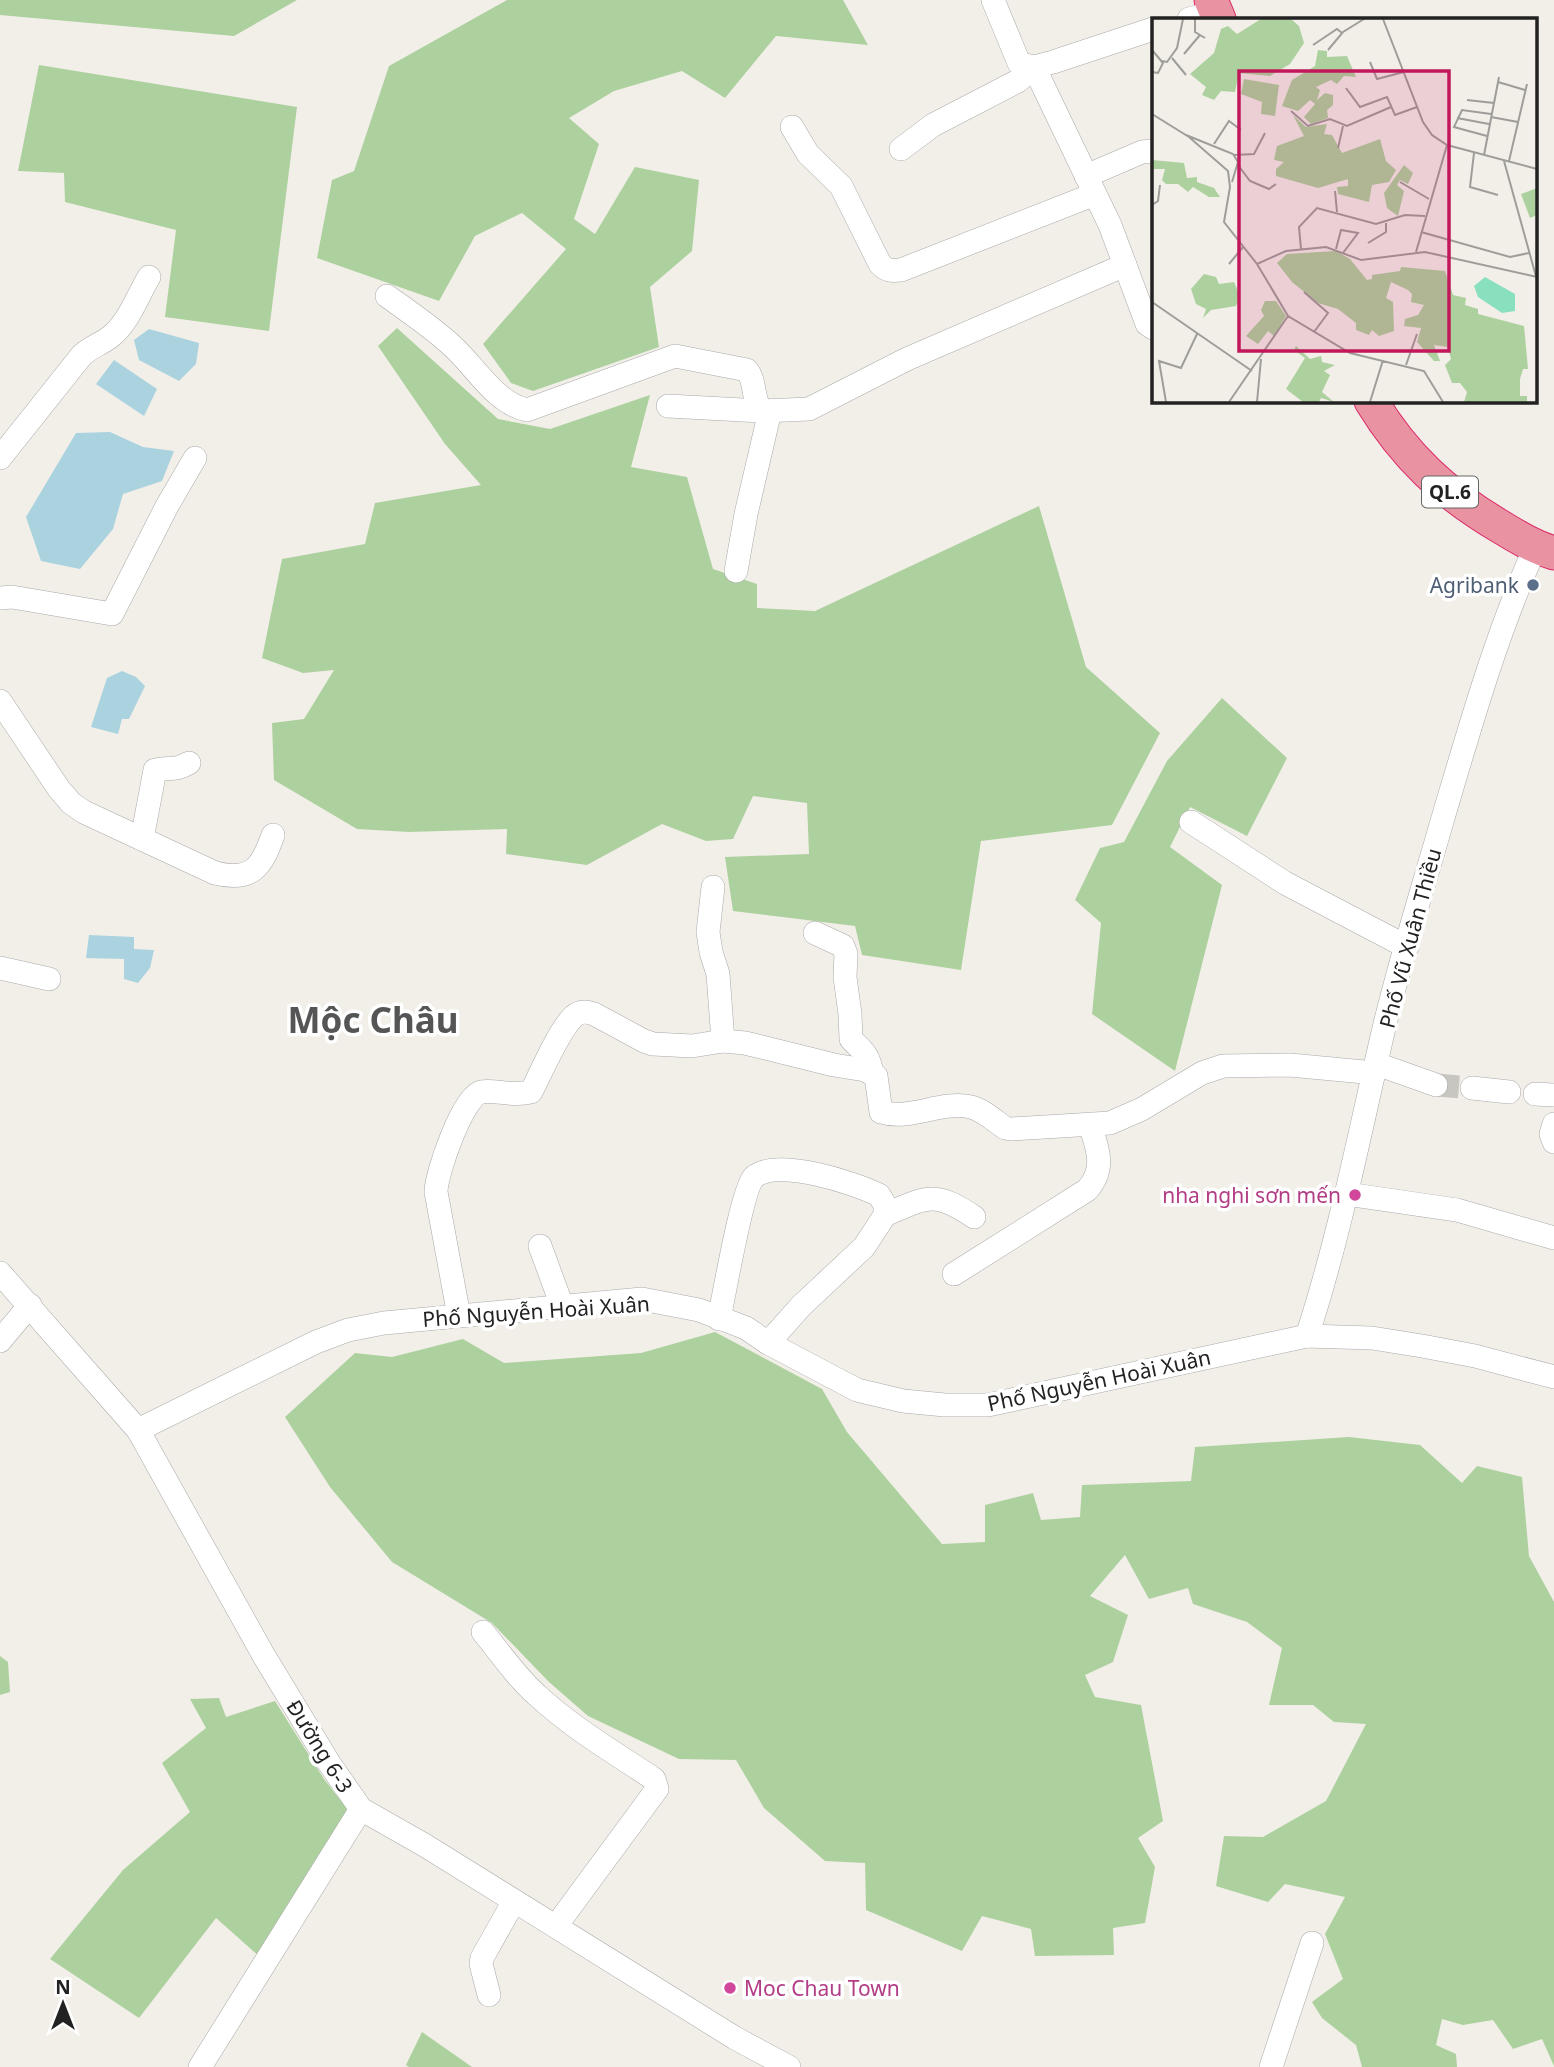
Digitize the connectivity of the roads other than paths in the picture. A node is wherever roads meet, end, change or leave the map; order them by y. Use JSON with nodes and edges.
{"nodes":[{"id":1,"x":993,"y":0,"type":"edge"},
{"id":2,"x":1152,"y":29,"type":"edge"},
{"id":3,"x":1032,"y":67,"type":"junction"},
{"id":4,"x":792,"y":127,"type":"dead end"},
{"id":5,"x":901,"y":149,"type":"dead end"},
{"id":6,"x":1152,"y":151,"type":"edge"},
{"id":7,"x":1090,"y":185,"type":"junction"},
{"id":8,"x":1125,"y":265,"type":"junction"},
{"id":9,"x":149,"y":277,"type":"dead end"},
{"id":10,"x":387,"y":296,"type":"dead end"},
{"id":11,"x":1152,"y":327,"type":"edge"},
{"id":12,"x":1372,"y":402,"type":"edge"},
{"id":13,"x":668,"y":406,"type":"dead end"},
{"id":14,"x":762,"y":412,"type":"junction"},
{"id":15,"x":5,"y":443,"type":"edge"},
{"id":16,"x":195,"y":458,"type":"dead end"},
{"id":17,"x":1545,"y":550,"type":"edge"},
{"id":18,"x":738,"y":561,"type":"dead end"},
{"id":19,"x":0,"y":598,"type":"edge"},
{"id":20,"x":0,"y":701,"type":"edge"},
{"id":21,"x":189,"y":763,"type":"dead end"},
{"id":22,"x":1192,"y":822,"type":"dead end"},
{"id":23,"x":273,"y":835,"type":"dead end"},
{"id":24,"x":142,"y":839,"type":"junction"},
{"id":25,"x":713,"y":887,"type":"dead end"},
{"id":26,"x":815,"y":933,"type":"dead end"},
{"id":27,"x":1407,"y":947,"type":"junction"},
{"id":28,"x":0,"y":968,"type":"edge"},
{"id":29,"x":48,"y":979,"type":"dead end"},
{"id":30,"x":723,"y":1041,"type":"junction"},
{"id":31,"x":1376,"y":1069,"type":"junction"},
{"id":32,"x":872,"y":1073,"type":"junction"},
{"id":33,"x":1436,"y":1085,"type":"tunnel mouth"},
{"id":34,"x":1472,"y":1088,"type":"tunnel mouth"},
{"id":35,"x":1509,"y":1092,"type":"dead end"},
{"id":36,"x":1554,"y":1124,"type":"edge"},
{"id":37,"x":1090,"y":1125,"type":"junction"},
{"id":38,"x":1554,"y":1142,"type":"edge"},
{"id":39,"x":1347,"y":1194,"type":"junction"},
{"id":40,"x":885,"y":1215,"type":"junction"},
{"id":41,"x":974,"y":1217,"type":"dead end"},
{"id":42,"x":1554,"y":1238,"type":"edge"},
{"id":43,"x":540,"y":1246,"type":"dead end"},
{"id":44,"x":0,"y":1273,"type":"edge"},
{"id":45,"x":954,"y":1274,"type":"dead end"},
{"id":46,"x":30,"y":1305,"type":"junction"},
{"id":47,"x":562,"y":1306,"type":"junction"},
{"id":48,"x":459,"y":1316,"type":"junction"},
{"id":49,"x":719,"y":1319,"type":"junction"},
{"id":50,"x":1307,"y":1336,"type":"junction"},
{"id":51,"x":0,"y":1341,"type":"edge"},
{"id":52,"x":768,"y":1343,"type":"junction"},
{"id":53,"x":1554,"y":1377,"type":"edge"},
{"id":54,"x":138,"y":1430,"type":"junction"},
{"id":55,"x":483,"y":1632,"type":"dead end"},
{"id":56,"x":360,"y":1809,"type":"junction"},
{"id":57,"x":514,"y":1901,"type":"junction"},
{"id":58,"x":556,"y":1926,"type":"junction"},
{"id":59,"x":1312,"y":1943,"type":"dead end"},
{"id":60,"x":489,"y":1995,"type":"dead end"},
{"id":61,"x":783,"y":2066,"type":"edge"},
{"id":62,"x":200,"y":2067,"type":"edge"},
{"id":63,"x":1271,"y":2067,"type":"edge"}],
"edges":[{"from":1,"to":3,"type":"street"},
{"from":2,"to":3,"type":"street"},
{"from":3,"to":5,"type":"street"},
{"from":3,"to":7,"type":"street"},
{"from":4,"to":7,"type":"street"},
{"from":6,"to":7,"type":"street"},
{"from":7,"to":8,"type":"street"},
{"from":8,"to":11,"type":"street"},
{"from":8,"to":14,"type":"street"},
{"from":9,"to":15,"type":"street"},
{"from":10,"to":14,"type":"street"},
{"from":12,"to":17,"type":"highway","number":"QL.6"},
{"from":13,"to":14,"type":"street"},
{"from":14,"to":18,"type":"street"},
{"from":16,"to":19,"type":"street"},
{"from":17,"to":27,"type":"street","name":"Phố Vũ Xuân Thiều"},
{"from":20,"to":24,"type":"street"},
{"from":21,"to":24,"type":"street"},
{"from":22,"to":27,"type":"street"},
{"from":23,"to":24,"type":"street"},
{"from":25,"to":30,"type":"street"},
{"from":26,"to":32,"type":"street"},
{"from":27,"to":31,"type":"street","name":"Phố Vũ Xuân Thiều"},
{"from":28,"to":29,"type":"street"},
{"from":30,"to":32,"type":"street"},
{"from":30,"to":48,"type":"street"},
{"from":31,"to":33,"type":"street"},
{"from":31,"to":37,"type":"street"},
{"from":31,"to":39,"type":"street","name":"Phố Vũ Xuân Thiều"},
{"from":32,"to":37,"type":"street"},
{"from":34,"to":35,"type":"street"},
{"from":36,"to":38,"type":"street"},
{"from":37,"to":45,"type":"street"},
{"from":39,"to":42,"type":"street"},
{"from":39,"to":50,"type":"street","name":"Phố Vũ Xuân Thiều"},
{"from":40,"to":41,"type":"street"},
{"from":40,"to":49,"type":"street"},
{"from":40,"to":52,"type":"street"},
{"from":43,"to":47,"type":"street"},
{"from":44,"to":46,"type":"street","name":"Đường 6-3"},
{"from":46,"to":51,"type":"street"},
{"from":46,"to":54,"type":"street","name":"Đường 6-3"},
{"from":47,"to":48,"type":"street","name":"Phố Nguyễn Hoài Xuân"},
{"from":47,"to":49,"type":"street","name":"Phố Nguyễn Hoài Xuân"},
{"from":48,"to":54,"type":"street","name":"Phố Nguyễn Hoài Xuân"},
{"from":49,"to":52,"type":"street","name":"Phố Nguyễn Hoài Xuân"},
{"from":50,"to":52,"type":"street","name":"Phố Nguyễn Hoài Xuân"},
{"from":50,"to":53,"type":"street","name":"Phố Nguyễn Hoài Xuân"},
{"from":54,"to":56,"type":"street","name":"Đường 6-3"},
{"from":55,"to":58,"type":"street"},
{"from":56,"to":57,"type":"street","name":"Đường 6-3"},
{"from":56,"to":62,"type":"street"},
{"from":57,"to":58,"type":"street","name":"Đường 6-3"},
{"from":57,"to":60,"type":"street"},
{"from":58,"to":61,"type":"street","name":"Đường 6-3"},
{"from":59,"to":63,"type":"street"}]}
